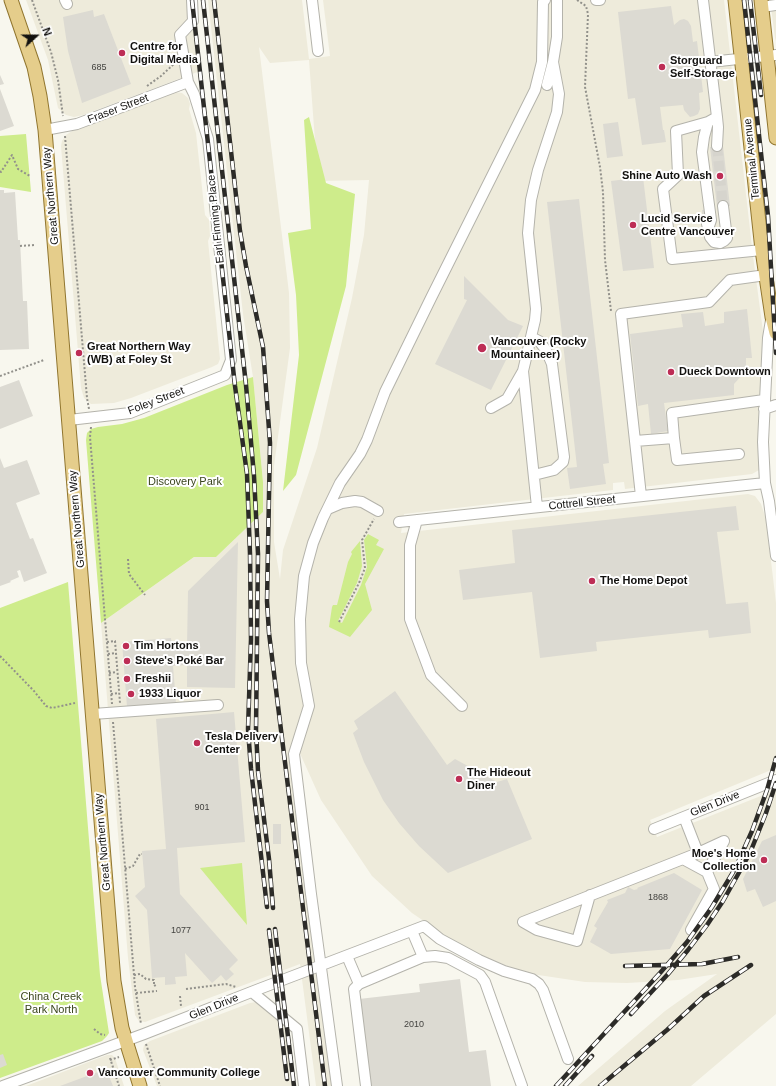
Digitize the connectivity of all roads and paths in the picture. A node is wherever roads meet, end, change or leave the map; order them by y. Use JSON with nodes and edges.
{"nodes":[{"id":1,"x":10,"y":0,"type":"edge"},
{"id":2,"x":32,"y":0,"type":"edge"},
{"id":3,"x":192,"y":0,"type":"edge"},
{"id":4,"x":312,"y":0,"type":"edge"},
{"id":5,"x":545,"y":0,"type":"edge"},
{"id":6,"x":557,"y":0,"type":"edge"},
{"id":7,"x":577,"y":0,"type":"edge"},
{"id":8,"x":596,"y":0,"type":"edge"},
{"id":9,"x":600,"y":0,"type":"edge"},
{"id":10,"x":703,"y":0,"type":"edge"},
{"id":11,"x":735,"y":0,"type":"edge"},
{"id":12,"x":762,"y":3,"type":"edge"},
{"id":13,"x":776,"y":5,"type":"edge"},
{"id":14,"x":318,"y":51,"type":"dead end"},
{"id":15,"x":183,"y":55,"type":"junction"},
{"id":16,"x":772,"y":56,"type":"edge"},
{"id":17,"x":741,"y":59,"type":"junction"},
{"id":18,"x":553,"y":62,"type":"junction"},
{"id":19,"x":710,"y":62,"type":"junction"},
{"id":20,"x":188,"y":82,"type":"junction"},
{"id":21,"x":548,"y":84,"type":"dead end"},
{"id":22,"x":144,"y":88,"type":"dead end"},
{"id":23,"x":63,"y":112,"type":"dead end"},
{"id":24,"x":712,"y":120,"type":"junction"},
{"id":25,"x":45,"y":130,"type":"junction"},
{"id":26,"x":776,"y":138,"type":"edge"},
{"id":27,"x":66,"y":139,"type":"dead end"},
{"id":28,"x":717,"y":146,"type":"tunnel mouth"},
{"id":29,"x":0,"y":171,"type":"edge"},
{"id":30,"x":30,"y":176,"type":"dead end"},
{"id":31,"x":723,"y":206,"type":"tunnel mouth"},
{"id":32,"x":727,"y":238,"type":"junction"},
{"id":33,"x":35,"y":245,"type":"dead end"},
{"id":34,"x":20,"y":246,"type":"dead end"},
{"id":35,"x":762,"y":250,"type":"junction"},
{"id":36,"x":734,"y":253,"type":"junction"},
{"id":37,"x":766,"y":275,"type":"junction"},
{"id":38,"x":611,"y":312,"type":"dead end"},
{"id":39,"x":772,"y":317,"type":"junction"},
{"id":40,"x":776,"y":333,"type":"edge"},
{"id":41,"x":531,"y":337,"type":"junction"},
{"id":42,"x":44,"y":360,"type":"dead end"},
{"id":43,"x":231,"y":360,"type":"joint"},
{"id":44,"x":523,"y":371,"type":"junction"},
{"id":45,"x":0,"y":376,"type":"edge"},
{"id":46,"x":88,"y":402,"type":"dead end"},
{"id":47,"x":764,"y":405,"type":"junction"},
{"id":48,"x":776,"y":405,"type":"edge"},
{"id":49,"x":491,"y":408,"type":"dead end"},
{"id":50,"x":69,"y":420,"type":"junction"},
{"id":51,"x":91,"y":429,"type":"dead end"},
{"id":52,"x":674,"y":438,"type":"junction"},
{"id":53,"x":635,"y":441,"type":"junction"},
{"id":54,"x":739,"y":454,"type":"dead end"},
{"id":55,"x":534,"y":475,"type":"junction"},
{"id":56,"x":764,"y":483,"type":"junction"},
{"id":57,"x":641,"y":496,"type":"junction"},
{"id":58,"x":537,"y":507,"type":"junction"},
{"id":59,"x":328,"y":509,"type":"junction"},
{"id":60,"x":378,"y":511,"type":"joint"},
{"id":61,"x":417,"y":520,"type":"junction"},
{"id":62,"x":399,"y":522,"type":"dead end"},
{"id":63,"x":776,"y":556,"type":"edge"},
{"id":64,"x":128,"y":559,"type":"dead end"},
{"id":65,"x":145,"y":595,"type":"dead end"},
{"id":66,"x":339,"y":622,"type":"dead end"},
{"id":67,"x":107,"y":642,"type":"junction"},
{"id":68,"x":116,"y":653,"type":"junction"},
{"id":69,"x":108,"y":654,"type":"junction"},
{"id":70,"x":0,"y":656,"type":"edge"},
{"id":71,"x":117,"y":672,"type":"junction"},
{"id":72,"x":109,"y":673,"type":"junction"},
{"id":73,"x":119,"y":693,"type":"junction"},
{"id":74,"x":111,"y":694,"type":"junction"},
{"id":75,"x":112,"y":702,"type":"dead end"},
{"id":76,"x":75,"y":704,"type":"dead end"},
{"id":77,"x":218,"y":705,"type":"dead end"},
{"id":78,"x":462,"y":706,"type":"dead end"},
{"id":79,"x":120,"y":712,"type":"junction"},
{"id":80,"x":93,"y":714,"type":"junction"},
{"id":81,"x":113,"y":721,"type":"dead end"},
{"id":82,"x":776,"y":780,"type":"edge"},
{"id":83,"x":684,"y":817,"type":"junction"},
{"id":84,"x":654,"y":829,"type":"dead end"},
{"id":85,"x":698,"y":853,"type":"junction"},
{"id":86,"x":142,"y":854,"type":"dead end"},
{"id":87,"x":683,"y":859,"type":"junction"},
{"id":88,"x":125,"y":869,"type":"junction"},
{"id":89,"x":707,"y":872,"type":"junction"},
{"id":90,"x":590,"y":895,"type":"junction"},
{"id":91,"x":691,"y":930,"type":"dead end"},
{"id":92,"x":412,"y":931,"type":"junction"},
{"id":93,"x":347,"y":956,"type":"junction"},
{"id":94,"x":423,"y":957,"type":"junction"},
{"id":95,"x":322,"y":965,"type":"junction"},
{"id":96,"x":134,"y":975,"type":"junction"},
{"id":97,"x":359,"y":984,"type":"junction"},
{"id":98,"x":156,"y":986,"type":"dead end"},
{"id":99,"x":236,"y":987,"type":"dead end"},
{"id":100,"x":186,"y":989,"type":"dead end"},
{"id":101,"x":157,"y":991,"type":"dead end"},
{"id":102,"x":252,"y":992,"type":"junction"},
{"id":103,"x":136,"y":993,"type":"junction"},
{"id":104,"x":180,"y":996,"type":"dead end"},
{"id":105,"x":181,"y":1006,"type":"dead end"},
{"id":106,"x":140,"y":1020,"type":"dead end"},
{"id":107,"x":94,"y":1029,"type":"dead end"},
{"id":108,"x":105,"y":1035,"type":"dead end"},
{"id":109,"x":125,"y":1041,"type":"junction"},
{"id":110,"x":146,"y":1046,"type":"dead end"},
{"id":111,"x":568,"y":1059,"type":"dead end"},
{"id":112,"x":110,"y":1060,"type":"dead end"},
{"id":113,"x":3,"y":1086,"type":"edge"},
{"id":114,"x":118,"y":1086,"type":"edge"},
{"id":115,"x":140,"y":1086,"type":"edge"},
{"id":116,"x":160,"y":1086,"type":"edge"},
{"id":117,"x":304,"y":1086,"type":"edge"},
{"id":118,"x":337,"y":1086,"type":"edge"},
{"id":119,"x":366,"y":1086,"type":"edge"},
{"id":120,"x":522,"y":1086,"type":"edge"}],
"edges":[{"from":1,"to":25,"type":"main road","name":"Great Northern Way"},
{"from":2,"to":23,"type":"path"},
{"from":3,"to":15,"type":"street","name":"Earl Finning Place"},
{"from":4,"to":14,"type":"street"},
{"from":5,"to":59,"type":"street"},
{"from":6,"to":18,"type":"street"},
{"from":7,"to":38,"type":"path"},
{"from":8,"to":9,"type":"street"},
{"from":10,"to":19,"type":"street"},
{"from":11,"to":17,"type":"main road","name":"Terminal Avenue"},
{"from":12,"to":13,"type":"street"},
{"from":12,"to":16,"type":"main road"},
{"from":15,"to":20,"type":"street","name":"Earl Finning Place"},
{"from":15,"to":22,"type":"path"},
{"from":16,"to":17,"type":"street"},
{"from":16,"to":26,"type":"main road"},
{"from":17,"to":19,"type":"street"},
{"from":17,"to":35,"type":"main road","name":"Terminal Avenue"},
{"from":18,"to":21,"type":"street"},
{"from":18,"to":41,"type":"street"},
{"from":19,"to":24,"type":"street"},
{"from":20,"to":25,"type":"street","name":"Fraser Street"},
{"from":20,"to":43,"type":"street","name":"Earl Finning Place"},
{"from":24,"to":28,"type":"street"},
{"from":24,"to":32,"type":"street"},
{"from":24,"to":36,"type":"street"},
{"from":25,"to":50,"type":"main road","name":"Great Northern Way"},
{"from":27,"to":46,"type":"path"},
{"from":29,"to":30,"type":"path"},
{"from":31,"to":32,"type":"street"},
{"from":32,"to":36,"type":"street"},
{"from":33,"to":34,"type":"path"},
{"from":35,"to":36,"type":"street"},
{"from":35,"to":37,"type":"main road","name":"Terminal Avenue"},
{"from":37,"to":39,"type":"main road","name":"Terminal Avenue"},
{"from":37,"to":53,"type":"street"},
{"from":39,"to":40,"type":"main road","name":"Terminal Avenue"},
{"from":39,"to":47,"type":"street","name":"Terminal Avenue"},
{"from":41,"to":44,"type":"street"},
{"from":41,"to":55,"type":"street"},
{"from":42,"to":45,"type":"path"},
{"from":43,"to":50,"type":"street","name":"Foley Street"},
{"from":44,"to":49,"type":"street"},
{"from":44,"to":55,"type":"street"},
{"from":47,"to":48,"type":"street"},
{"from":47,"to":52,"type":"street"},
{"from":47,"to":56,"type":"street","name":"Terminal Avenue"},
{"from":50,"to":80,"type":"main road","name":"Great Northern Way"},
{"from":51,"to":67,"type":"path"},
{"from":52,"to":53,"type":"street"},
{"from":52,"to":54,"type":"street"},
{"from":53,"to":57,"type":"street"},
{"from":55,"to":58,"type":"street"},
{"from":56,"to":57,"type":"street","name":"Cottrell Street"},
{"from":56,"to":63,"type":"street","name":"Terminal Avenue"},
{"from":57,"to":58,"type":"street","name":"Cottrell Street"},
{"from":58,"to":61,"type":"street","name":"Cottrell Street"},
{"from":59,"to":60,"type":"street"},
{"from":59,"to":95,"type":"street"},
{"from":60,"to":66,"type":"path"},
{"from":61,"to":62,"type":"street","name":"Cottrell Street"},
{"from":61,"to":78,"type":"street"},
{"from":64,"to":65,"type":"path"},
{"from":67,"to":68,"type":"path"},
{"from":67,"to":69,"type":"path"},
{"from":68,"to":69,"type":"path"},
{"from":68,"to":71,"type":"path"},
{"from":69,"to":72,"type":"path"},
{"from":70,"to":76,"type":"path"},
{"from":71,"to":72,"type":"path"},
{"from":71,"to":73,"type":"path"},
{"from":72,"to":74,"type":"path"},
{"from":73,"to":74,"type":"path"},
{"from":73,"to":79,"type":"path"},
{"from":74,"to":75,"type":"path"},
{"from":77,"to":79,"type":"street"},
{"from":79,"to":80,"type":"street"},
{"from":80,"to":109,"type":"main road","name":"Great Northern Way"},
{"from":81,"to":88,"type":"path"},
{"from":82,"to":83,"type":"street","name":"Glen Drive"},
{"from":83,"to":84,"type":"street","name":"Glen Drive"},
{"from":83,"to":85,"type":"street"},
{"from":85,"to":87,"type":"street"},
{"from":85,"to":89,"type":"street"},
{"from":86,"to":88,"type":"path"},
{"from":87,"to":89,"type":"street"},
{"from":87,"to":90,"type":"street"},
{"from":88,"to":96,"type":"path"},
{"from":89,"to":91,"type":"street"},
{"from":90,"to":90,"type":"street"},
{"from":92,"to":93,"type":"street","name":"Glen Drive"},
{"from":92,"to":94,"type":"street"},
{"from":92,"to":111,"type":"street","name":"Glen Drive"},
{"from":93,"to":95,"type":"street","name":"Glen Drive"},
{"from":93,"to":97,"type":"street"},
{"from":94,"to":97,"type":"street"},
{"from":94,"to":120,"type":"street"},
{"from":95,"to":102,"type":"street","name":"Glen Drive"},
{"from":95,"to":118,"type":"street"},
{"from":96,"to":98,"type":"path"},
{"from":96,"to":103,"type":"path"},
{"from":97,"to":119,"type":"street"},
{"from":99,"to":100,"type":"path"},
{"from":101,"to":103,"type":"path"},
{"from":102,"to":109,"type":"street","name":"Glen Drive"},
{"from":102,"to":117,"type":"street"},
{"from":103,"to":106,"type":"path"},
{"from":104,"to":105,"type":"path"},
{"from":107,"to":108,"type":"path"},
{"from":109,"to":113,"type":"street","name":"Glen Drive"},
{"from":109,"to":115,"type":"main road","name":"Great Northern Way"},
{"from":110,"to":116,"type":"path"},
{"from":112,"to":114,"type":"path"}]}
